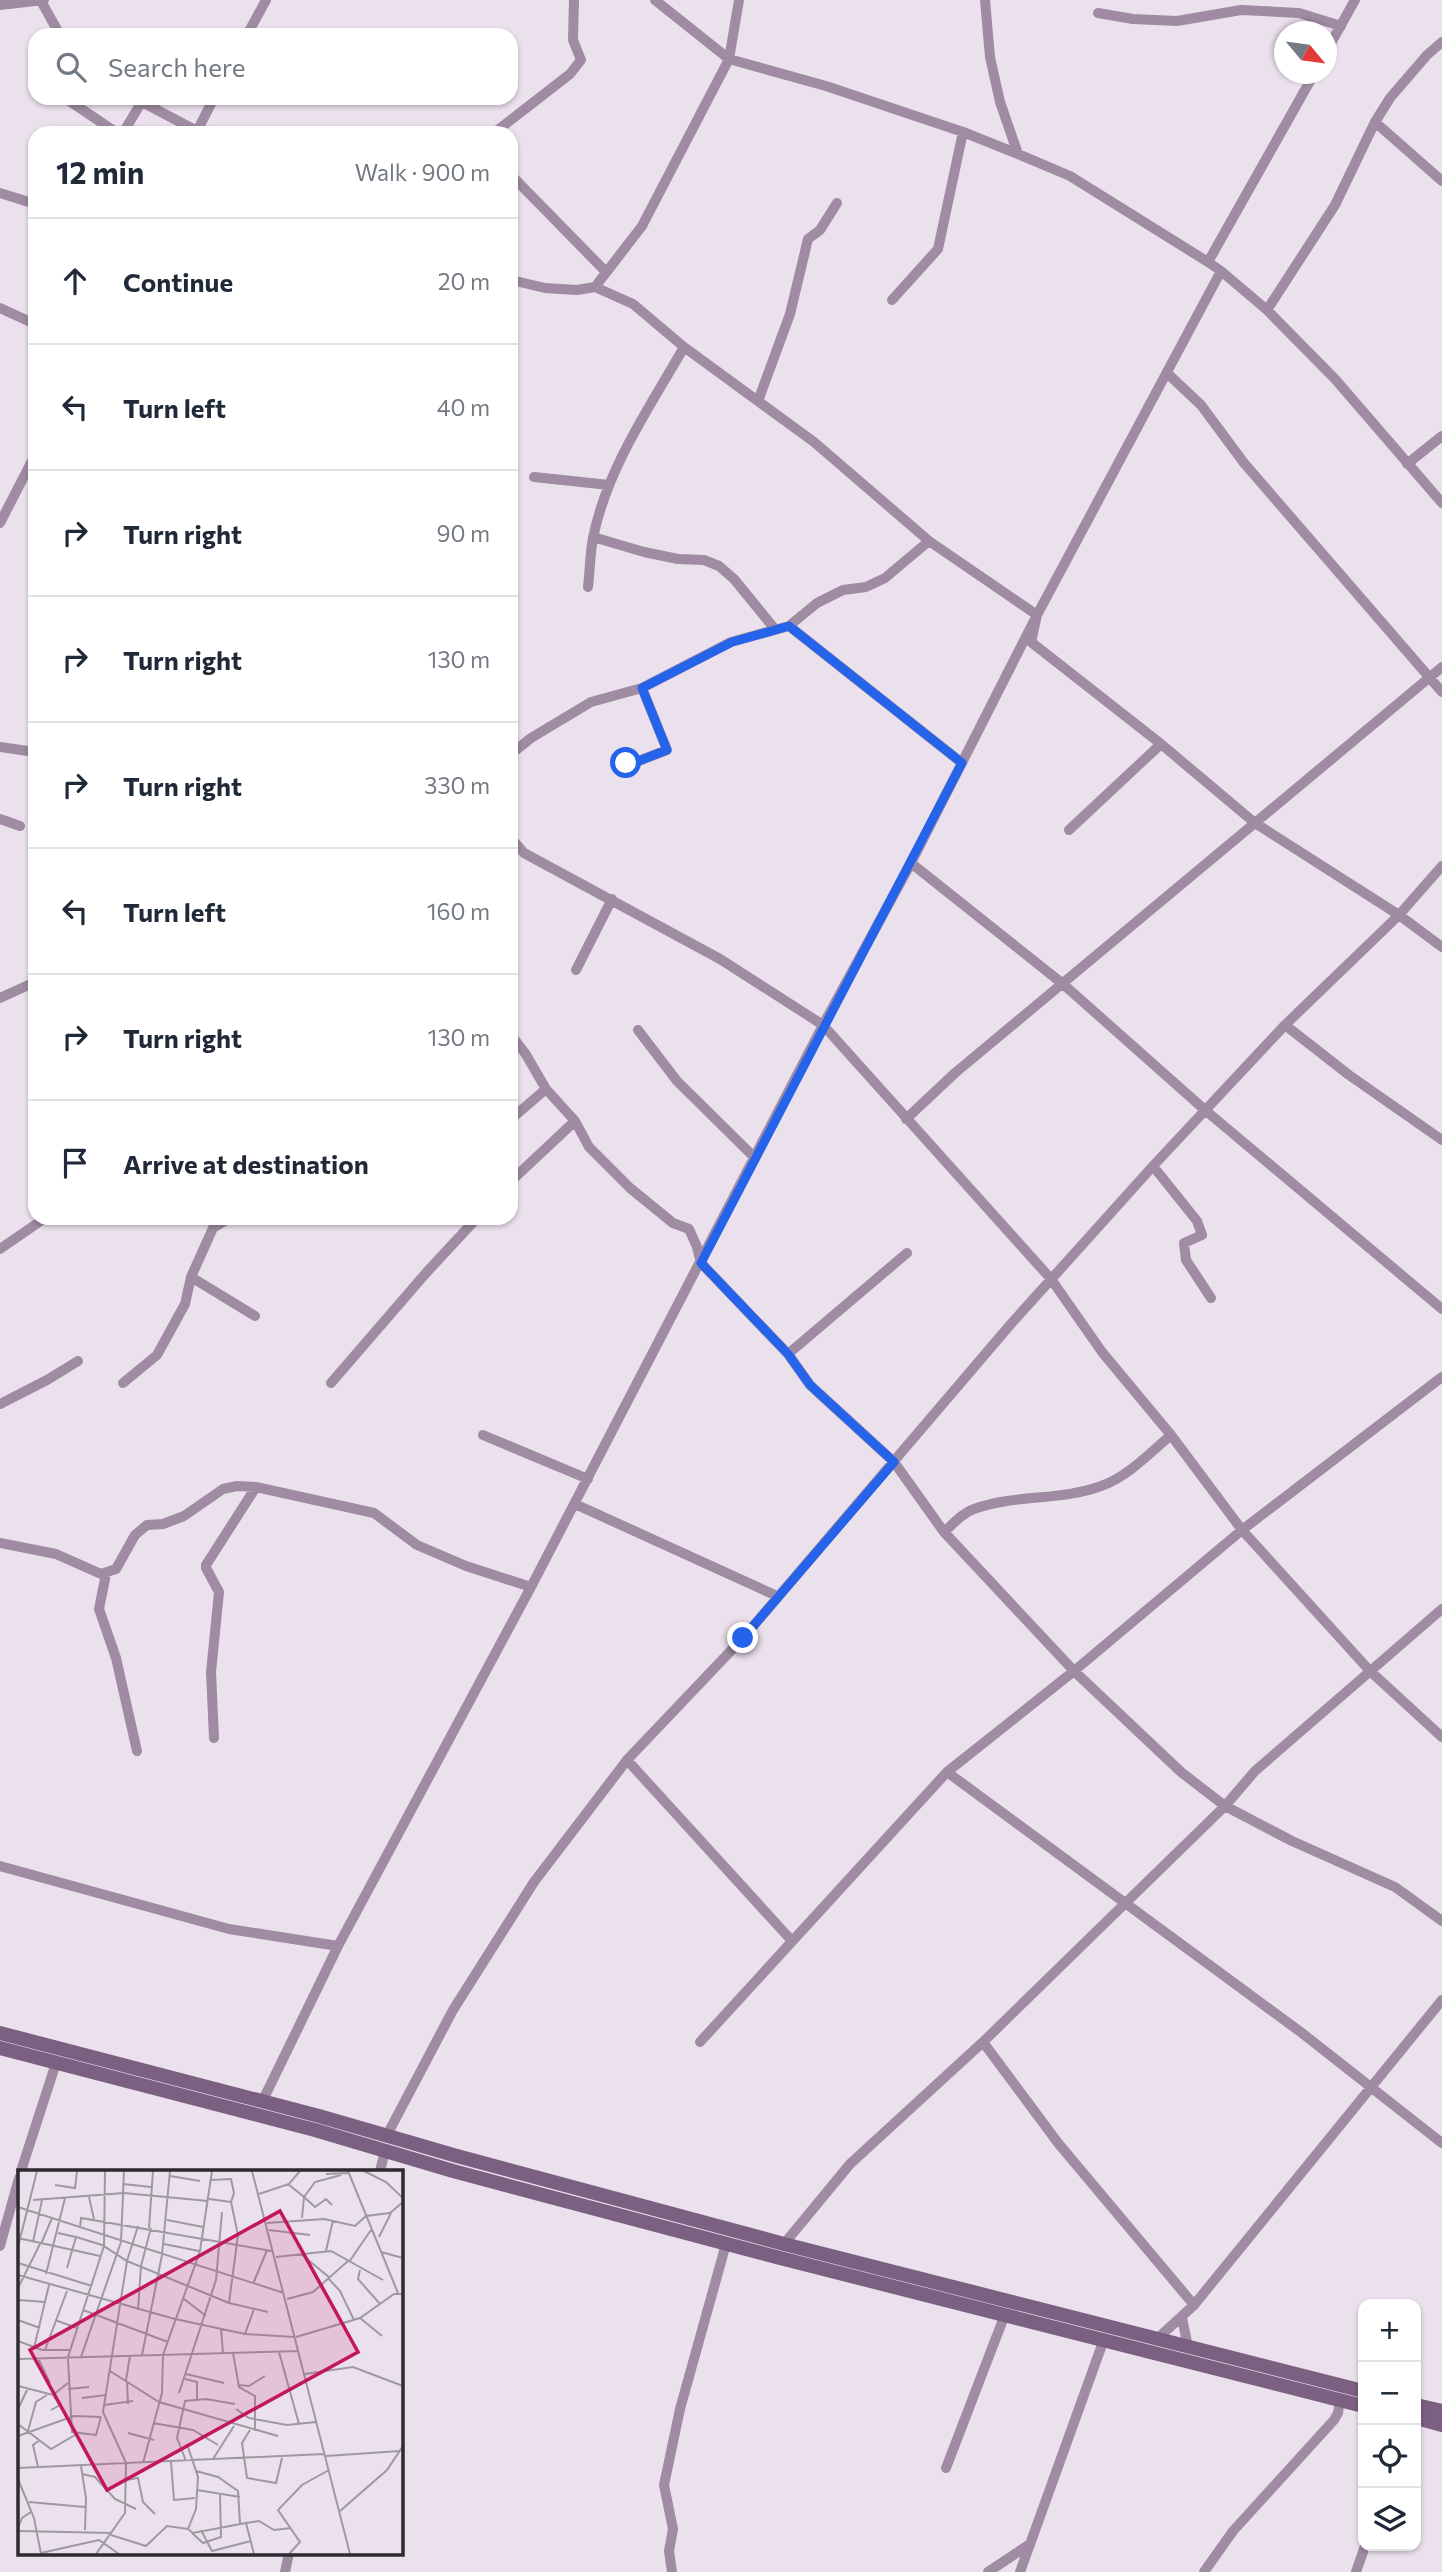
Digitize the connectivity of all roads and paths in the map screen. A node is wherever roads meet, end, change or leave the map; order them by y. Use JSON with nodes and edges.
{"nodes":[{"id":1,"x":266,"y":0,"type":"edge"},
{"id":2,"x":573,"y":0,"type":"edge"},
{"id":3,"x":655,"y":0,"type":"edge"},
{"id":4,"x":739,"y":0,"type":"edge"},
{"id":5,"x":985,"y":0,"type":"edge"},
{"id":6,"x":1355,"y":0,"type":"edge"},
{"id":7,"x":43,"y":1,"type":"edge"},
{"id":8,"x":0,"y":5,"type":"edge"},
{"id":9,"x":1098,"y":13,"type":"dead end"},
{"id":10,"x":1341,"y":26,"type":"junction"},
{"id":11,"x":56,"y":28,"type":"edge"},
{"id":12,"x":251,"y":28,"type":"edge"},
{"id":13,"x":1337,"y":33,"type":"edge"},
{"id":14,"x":1441,"y":45,"type":"edge"},
{"id":15,"x":729,"y":59,"type":"junction"},
{"id":16,"x":1308,"y":84,"type":"edge"},
{"id":17,"x":75,"y":105,"type":"edge"},
{"id":18,"x":140,"y":105,"type":"edge"},
{"id":19,"x":151,"y":105,"type":"edge"},
{"id":20,"x":210,"y":105,"type":"edge"},
{"id":21,"x":1374,"y":122,"type":"junction"},
{"id":22,"x":107,"y":126,"type":"edge"},
{"id":23,"x":126,"y":126,"type":"edge"},
{"id":24,"x":186,"y":126,"type":"edge"},
{"id":25,"x":199,"y":126,"type":"edge"},
{"id":26,"x":503,"y":126,"type":"edge"},
{"id":27,"x":963,"y":132,"type":"junction"},
{"id":28,"x":1018,"y":154,"type":"junction"},
{"id":29,"x":1442,"y":181,"type":"edge"},
{"id":30,"x":518,"y":183,"type":"edge"},
{"id":31,"x":0,"y":193,"type":"edge"},
{"id":32,"x":28,"y":202,"type":"edge"},
{"id":33,"x":837,"y":203,"type":"dead end"},
{"id":34,"x":1208,"y":262,"type":"junction"},
{"id":35,"x":1221,"y":271,"type":"junction"},
{"id":36,"x":607,"y":272,"type":"junction"},
{"id":37,"x":518,"y":282,"type":"edge"},
{"id":38,"x":595,"y":287,"type":"junction"},
{"id":39,"x":892,"y":300,"type":"dead end"},
{"id":40,"x":0,"y":309,"type":"edge"},
{"id":41,"x":1267,"y":310,"type":"junction"},
{"id":42,"x":28,"y":321,"type":"edge"},
{"id":43,"x":684,"y":347,"type":"junction"},
{"id":44,"x":1167,"y":373,"type":"junction"},
{"id":45,"x":758,"y":401,"type":"junction"},
{"id":46,"x":1442,"y":436,"type":"edge"},
{"id":47,"x":1407,"y":464,"type":"junction"},
{"id":48,"x":28,"y":468,"type":"edge"},
{"id":49,"x":534,"y":477,"type":"dead end"},
{"id":50,"x":609,"y":485,"type":"junction"},
{"id":51,"x":1442,"y":503,"type":"edge"},
{"id":52,"x":1,"y":519,"type":"edge"},
{"id":53,"x":593,"y":537,"type":"junction"},
{"id":54,"x":929,"y":541,"type":"junction"},
{"id":55,"x":588,"y":586,"type":"dead end"},
{"id":56,"x":1037,"y":615,"type":"junction"},
{"id":57,"x":789,"y":626,"type":"junction"},
{"id":58,"x":774,"y":628,"type":"junction"},
{"id":59,"x":1442,"y":667,"type":"edge"},
{"id":60,"x":1429,"y":678,"type":"junction"},
{"id":61,"x":642,"y":688,"type":"junction"},
{"id":62,"x":1442,"y":692,"type":"edge"},
{"id":63,"x":1161,"y":744,"type":"junction"},
{"id":64,"x":0,"y":747,"type":"edge"},
{"id":65,"x":518,"y":748,"type":"edge"},
{"id":66,"x":28,"y":751,"type":"edge"},
{"id":67,"x":626,"y":763,"type":"dead end"},
{"id":68,"x":962,"y":763,"type":"junction"},
{"id":69,"x":0,"y":819,"type":"edge"},
{"id":70,"x":1255,"y":823,"type":"junction"},
{"id":71,"x":20,"y":826,"type":"dead end"},
{"id":72,"x":1069,"y":830,"type":"dead end"},
{"id":73,"x":518,"y":846,"type":"edge"},
{"id":74,"x":911,"y":863,"type":"junction"},
{"id":75,"x":1442,"y":866,"type":"edge"},
{"id":76,"x":612,"y":899,"type":"junction"},
{"id":77,"x":1399,"y":915,"type":"junction"},
{"id":78,"x":1442,"y":947,"type":"edge"},
{"id":79,"x":576,"y":970,"type":"dead end"},
{"id":80,"x":1063,"y":984,"type":"junction"},
{"id":81,"x":28,"y":985,"type":"edge"},
{"id":82,"x":0,"y":998,"type":"edge"},
{"id":83,"x":823,"y":1025,"type":"junction"},
{"id":84,"x":1285,"y":1026,"type":"junction"},
{"id":85,"x":638,"y":1030,"type":"dead end"},
{"id":86,"x":518,"y":1044,"type":"edge"},
{"id":87,"x":546,"y":1088,"type":"junction"},
{"id":88,"x":1205,"y":1110,"type":"junction"},
{"id":89,"x":518,"y":1113,"type":"edge"},
{"id":90,"x":906,"y":1119,"type":"junction"},
{"id":91,"x":575,"y":1121,"type":"junction"},
{"id":92,"x":1442,"y":1140,"type":"edge"},
{"id":93,"x":755,"y":1158,"type":"junction"},
{"id":94,"x":1153,"y":1166,"type":"junction"},
{"id":95,"x":518,"y":1174,"type":"edge"},
{"id":96,"x":35,"y":1225,"type":"edge"},
{"id":97,"x":218,"y":1225,"type":"edge"},
{"id":98,"x":470,"y":1225,"type":"edge"},
{"id":99,"x":0,"y":1249,"type":"edge"},
{"id":100,"x":908,"y":1253,"type":"dead end"},
{"id":101,"x":701,"y":1263,"type":"junction"},
{"id":102,"x":191,"y":1278,"type":"junction"},
{"id":103,"x":1051,"y":1279,"type":"junction"},
{"id":104,"x":1211,"y":1298,"type":"dead end"},
{"id":105,"x":1442,"y":1309,"type":"edge"},
{"id":106,"x":255,"y":1315,"type":"dead end"},
{"id":107,"x":788,"y":1354,"type":"junction"},
{"id":108,"x":78,"y":1361,"type":"dead end"},
{"id":109,"x":1442,"y":1377,"type":"edge"},
{"id":110,"x":123,"y":1383,"type":"dead end"},
{"id":111,"x":331,"y":1383,"type":"dead end"},
{"id":112,"x":0,"y":1404,"type":"edge"},
{"id":113,"x":483,"y":1435,"type":"dead end"},
{"id":114,"x":1171,"y":1435,"type":"junction"},
{"id":115,"x":894,"y":1462,"type":"junction"},
{"id":116,"x":588,"y":1479,"type":"junction"},
{"id":117,"x":256,"y":1487,"type":"junction"},
{"id":118,"x":575,"y":1504,"type":"junction"},
{"id":119,"x":1242,"y":1530,"type":"junction"},
{"id":120,"x":944,"y":1532,"type":"junction"},
{"id":121,"x":0,"y":1543,"type":"edge"},
{"id":122,"x":106,"y":1574,"type":"junction"},
{"id":123,"x":531,"y":1587,"type":"junction"},
{"id":124,"x":777,"y":1596,"type":"junction"},
{"id":125,"x":1442,"y":1609,"type":"edge"},
{"id":126,"x":1074,"y":1671,"type":"junction"},
{"id":127,"x":1370,"y":1671,"type":"junction"},
{"id":128,"x":1442,"y":1737,"type":"edge"},
{"id":129,"x":214,"y":1738,"type":"dead end"},
{"id":130,"x":137,"y":1751,"type":"dead end"},
{"id":131,"x":626,"y":1760,"type":"junction"},
{"id":132,"x":947,"y":1772,"type":"junction"},
{"id":133,"x":1225,"y":1807,"type":"junction"},
{"id":134,"x":0,"y":1866,"type":"edge"},
{"id":135,"x":1124,"y":1904,"type":"junction"},
{"id":136,"x":1442,"y":1921,"type":"edge"},
{"id":137,"x":792,"y":1941,"type":"junction"},
{"id":138,"x":338,"y":1946,"type":"junction"},
{"id":139,"x":1442,"y":2000,"type":"edge"},
{"id":140,"x":0,"y":2033,"type":"edge"},
{"id":141,"x":700,"y":2042,"type":"dead end"},
{"id":142,"x":983,"y":2042,"type":"junction"},
{"id":143,"x":0,"y":2048,"type":"edge"},
{"id":144,"x":56,"y":2063,"type":"junction"},
{"id":145,"x":1370,"y":2086,"type":"junction"},
{"id":146,"x":262,"y":2102,"type":"junction"},
{"id":147,"x":387,"y":2135,"type":"junction"},
{"id":148,"x":1442,"y":2143,"type":"edge"},
{"id":149,"x":385,"y":2151,"type":"junction"},
{"id":150,"x":457,"y":2156,"type":"junction"},
{"id":151,"x":21,"y":2170,"type":"edge"},
{"id":152,"x":380,"y":2170,"type":"edge"},
{"id":153,"x":453,"y":2171,"type":"junction"},
{"id":154,"x":18,"y":2182,"type":"edge"},
{"id":155,"x":726,"y":2244,"type":"junction"},
{"id":156,"x":784,"y":2244,"type":"junction"},
{"id":157,"x":0,"y":2246,"type":"edge"},
{"id":158,"x":1194,"y":2305,"type":"junction"},
{"id":159,"x":1004,"y":2316,"type":"junction"},
{"id":160,"x":1182,"y":2318,"type":"junction"},
{"id":161,"x":1157,"y":2339,"type":"junction"},
{"id":162,"x":1103,"y":2342,"type":"junction"},
{"id":163,"x":1188,"y":2347,"type":"junction"},
{"id":164,"x":1358,"y":2390,"type":"edge"},
{"id":165,"x":1340,"y":2400,"type":"junction"},
{"id":166,"x":1358,"y":2405,"type":"edge"},
{"id":167,"x":1421,"y":2406,"type":"edge"},
{"id":168,"x":1442,"y":2412,"type":"edge"},
{"id":169,"x":1421,"y":2419,"type":"edge"},
{"id":170,"x":1442,"y":2425,"type":"edge"},
{"id":171,"x":946,"y":2468,"type":"dead end"},
{"id":172,"x":1030,"y":2544,"type":"junction"},
{"id":173,"x":1364,"y":2551,"type":"edge"},
{"id":174,"x":289,"y":2554,"type":"edge"},
{"id":175,"x":285,"y":2572,"type":"edge"},
{"id":176,"x":672,"y":2572,"type":"edge"},
{"id":177,"x":988,"y":2572,"type":"edge"},
{"id":178,"x":1020,"y":2572,"type":"edge"},
{"id":179,"x":1204,"y":2572,"type":"edge"},
{"id":180,"x":1356,"y":2572,"type":"edge"}],
"edges":[{"from":1,"to":12,"type":"street"},
{"from":2,"to":26,"type":"street"},
{"from":3,"to":15,"type":"street"},
{"from":4,"to":15,"type":"street"},
{"from":5,"to":28,"type":"street"},
{"from":6,"to":10,"type":"street"},
{"from":7,"to":8,"type":"street"},
{"from":7,"to":11,"type":"street"},
{"from":9,"to":10,"type":"street"},
{"from":10,"to":13,"type":"street"},
{"from":14,"to":21,"type":"street"},
{"from":15,"to":27,"type":"street"},
{"from":15,"to":36,"type":"street"},
{"from":16,"to":34,"type":"street"},
{"from":17,"to":22,"type":"street"},
{"from":18,"to":23,"type":"street"},
{"from":19,"to":24,"type":"street"},
{"from":20,"to":25,"type":"street"},
{"from":21,"to":29,"type":"street"},
{"from":21,"to":41,"type":"street"},
{"from":27,"to":28,"type":"street"},
{"from":27,"to":39,"type":"street"},
{"from":28,"to":34,"type":"street"},
{"from":30,"to":36,"type":"street"},
{"from":31,"to":32,"type":"street"},
{"from":33,"to":45,"type":"street"},
{"from":34,"to":35,"type":"street"},
{"from":35,"to":41,"type":"street"},
{"from":35,"to":44,"type":"street"},
{"from":36,"to":38,"type":"street"},
{"from":37,"to":38,"type":"street"},
{"from":38,"to":43,"type":"street"},
{"from":40,"to":42,"type":"street"},
{"from":41,"to":47,"type":"street"},
{"from":43,"to":45,"type":"street"},
{"from":43,"to":50,"type":"street"},
{"from":44,"to":56,"type":"street"},
{"from":44,"to":60,"type":"street"},
{"from":45,"to":54,"type":"street"},
{"from":46,"to":47,"type":"street"},
{"from":47,"to":51,"type":"street"},
{"from":48,"to":52,"type":"street"},
{"from":49,"to":50,"type":"street"},
{"from":50,"to":53,"type":"street"},
{"from":53,"to":55,"type":"street"},
{"from":53,"to":58,"type":"street"},
{"from":54,"to":56,"type":"street"},
{"from":54,"to":57,"type":"street"},
{"from":56,"to":63,"type":"street"},
{"from":56,"to":68,"type":"street"},
{"from":57,"to":58,"type":"street"},
{"from":57,"to":68,"type":"street"},
{"from":58,"to":61,"type":"street"},
{"from":59,"to":60,"type":"street"},
{"from":60,"to":62,"type":"street"},
{"from":60,"to":70,"type":"street"},
{"from":61,"to":65,"type":"street"},
{"from":61,"to":67,"type":"street"},
{"from":63,"to":70,"type":"street"},
{"from":63,"to":72,"type":"street"},
{"from":64,"to":66,"type":"street"},
{"from":68,"to":74,"type":"street"},
{"from":69,"to":71,"type":"street"},
{"from":70,"to":77,"type":"street"},
{"from":70,"to":80,"type":"street"},
{"from":73,"to":76,"type":"street"},
{"from":74,"to":80,"type":"street"},
{"from":74,"to":83,"type":"street"},
{"from":75,"to":77,"type":"street"},
{"from":76,"to":79,"type":"street"},
{"from":76,"to":83,"type":"street"},
{"from":77,"to":78,"type":"street"},
{"from":77,"to":84,"type":"street"},
{"from":80,"to":88,"type":"street"},
{"from":80,"to":90,"type":"street"},
{"from":81,"to":82,"type":"street"},
{"from":83,"to":90,"type":"street"},
{"from":83,"to":93,"type":"street"},
{"from":84,"to":88,"type":"street"},
{"from":84,"to":92,"type":"street"},
{"from":85,"to":93,"type":"street"},
{"from":86,"to":87,"type":"street"},
{"from":87,"to":89,"type":"street"},
{"from":87,"to":91,"type":"street"},
{"from":88,"to":94,"type":"street"},
{"from":88,"to":105,"type":"street"},
{"from":90,"to":103,"type":"street"},
{"from":91,"to":95,"type":"street"},
{"from":91,"to":101,"type":"street"},
{"from":93,"to":101,"type":"street"},
{"from":94,"to":103,"type":"street"},
{"from":94,"to":104,"type":"street"},
{"from":96,"to":99,"type":"street"},
{"from":97,"to":102,"type":"street"},
{"from":98,"to":111,"type":"street"},
{"from":100,"to":107,"type":"street"},
{"from":101,"to":107,"type":"street"},
{"from":101,"to":116,"type":"street"},
{"from":102,"to":106,"type":"street"},
{"from":102,"to":110,"type":"street"},
{"from":103,"to":114,"type":"street"},
{"from":103,"to":115,"type":"street"},
{"from":107,"to":115,"type":"street"},
{"from":108,"to":112,"type":"street"},
{"from":109,"to":119,"type":"street"},
{"from":113,"to":116,"type":"street"},
{"from":114,"to":119,"type":"street"},
{"from":114,"to":120,"type":"street"},
{"from":115,"to":120,"type":"street"},
{"from":115,"to":124,"type":"street"},
{"from":116,"to":118,"type":"street"},
{"from":117,"to":122,"type":"street"},
{"from":117,"to":123,"type":"street"},
{"from":117,"to":129,"type":"street"},
{"from":118,"to":123,"type":"street"},
{"from":118,"to":124,"type":"street"},
{"from":119,"to":126,"type":"street"},
{"from":119,"to":127,"type":"street"},
{"from":120,"to":126,"type":"street"},
{"from":121,"to":122,"type":"street"},
{"from":122,"to":130,"type":"street"},
{"from":123,"to":138,"type":"street"},
{"from":124,"to":131,"type":"street"},
{"from":125,"to":127,"type":"street"},
{"from":126,"to":132,"type":"street"},
{"from":126,"to":133,"type":"street"},
{"from":127,"to":128,"type":"street"},
{"from":127,"to":133,"type":"street"},
{"from":131,"to":137,"type":"street"},
{"from":131,"to":147,"type":"street"},
{"from":132,"to":135,"type":"street"},
{"from":132,"to":137,"type":"street"},
{"from":133,"to":135,"type":"street"},
{"from":133,"to":136,"type":"street"},
{"from":134,"to":138,"type":"street"},
{"from":135,"to":142,"type":"street"},
{"from":135,"to":145,"type":"street"},
{"from":137,"to":141,"type":"street"},
{"from":138,"to":146,"type":"street"},
{"from":139,"to":145,"type":"street"},
{"from":140,"to":146,"type":"street"},
{"from":142,"to":156,"type":"street"},
{"from":142,"to":158,"type":"street"},
{"from":143,"to":144,"type":"street"},
{"from":144,"to":149,"type":"street"},
{"from":144,"to":151,"type":"street"},
{"from":145,"to":148,"type":"street"},
{"from":145,"to":158,"type":"street"},
{"from":146,"to":147,"type":"street"},
{"from":147,"to":150,"type":"street"},
{"from":149,"to":152,"type":"street"},
{"from":149,"to":153,"type":"street"},
{"from":150,"to":153,"type":"street"},
{"from":150,"to":156,"type":"street"},
{"from":153,"to":155,"type":"street"},
{"from":154,"to":157,"type":"street"},
{"from":155,"to":159,"type":"street"},
{"from":155,"to":176,"type":"street"},
{"from":156,"to":161,"type":"street"},
{"from":158,"to":160,"type":"street"},
{"from":159,"to":162,"type":"street"},
{"from":159,"to":171,"type":"street"},
{"from":160,"to":161,"type":"street"},
{"from":160,"to":163,"type":"street"},
{"from":161,"to":163,"type":"street"},
{"from":162,"to":165,"type":"street"},
{"from":162,"to":172,"type":"street"},
{"from":163,"to":164,"type":"street"},
{"from":165,"to":166,"type":"street"},
{"from":165,"to":179,"type":"street"},
{"from":167,"to":168,"type":"street"},
{"from":169,"to":170,"type":"street"},
{"from":172,"to":177,"type":"street"},
{"from":172,"to":178,"type":"street"},
{"from":173,"to":180,"type":"street"},
{"from":174,"to":175,"type":"street"}]}
